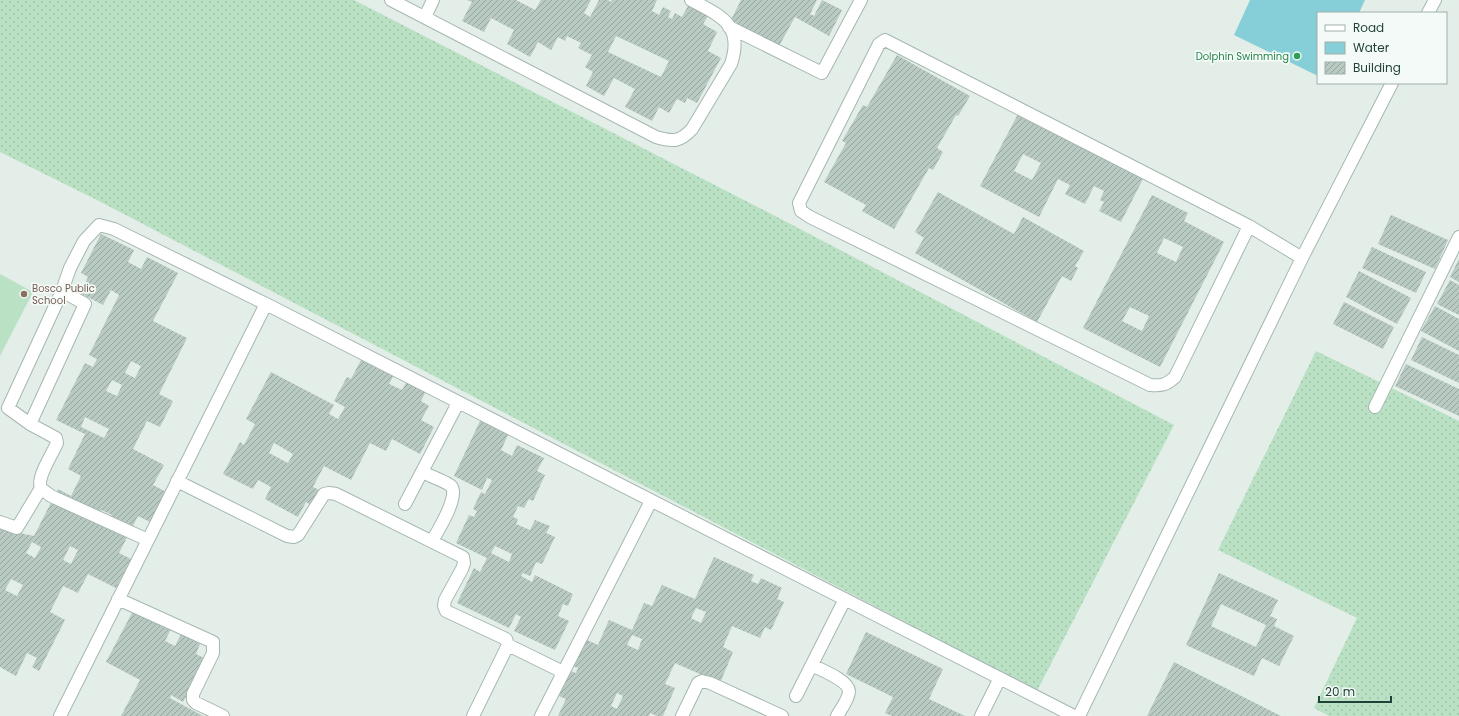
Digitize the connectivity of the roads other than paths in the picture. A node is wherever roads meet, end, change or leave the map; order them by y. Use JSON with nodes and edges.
{"nodes":[{"id":1,"x":391,"y":0,"type":"edge"},
{"id":2,"x":433,"y":0,"type":"edge"},
{"id":3,"x":692,"y":0,"type":"edge"},
{"id":4,"x":861,"y":0,"type":"edge"},
{"id":5,"x":1435,"y":0,"type":"edge"},
{"id":6,"x":1429,"y":12,"type":"edge"},
{"id":7,"x":425,"y":17,"type":"junction"},
{"id":8,"x":729,"y":26,"type":"junction"},
{"id":9,"x":1391,"y":84,"type":"edge"},
{"id":10,"x":1248,"y":226,"type":"junction"},
{"id":11,"x":1459,"y":237,"type":"edge"},
{"id":12,"x":1302,"y":258,"type":"junction"},
{"id":13,"x":62,"y":291,"type":"junction"},
{"id":14,"x":266,"y":304,"type":"junction"},
{"id":15,"x":458,"y":402,"type":"junction"},
{"id":16,"x":1375,"y":407,"type":"dead end"},
{"id":17,"x":30,"y":424,"type":"junction"},
{"id":18,"x":422,"y":472,"type":"junction"},
{"id":19,"x":178,"y":481,"type":"junction"},
{"id":20,"x":41,"y":488,"type":"junction"},
{"id":21,"x":651,"y":501,"type":"junction"},
{"id":22,"x":405,"y":504,"type":"dead end"},
{"id":23,"x":0,"y":522,"type":"edge"},
{"id":24,"x":148,"y":540,"type":"junction"},
{"id":25,"x":432,"y":541,"type":"junction"},
{"id":26,"x":118,"y":599,"type":"junction"},
{"id":27,"x":845,"y":599,"type":"junction"},
{"id":28,"x":508,"y":645,"type":"junction"},
{"id":29,"x":812,"y":665,"type":"junction"},
{"id":30,"x":563,"y":672,"type":"junction"},
{"id":31,"x":1000,"y":678,"type":"junction"},
{"id":32,"x":796,"y":696,"type":"dead end"},
{"id":33,"x":60,"y":716,"type":"edge"},
{"id":34,"x":223,"y":716,"type":"edge"},
{"id":35,"x":473,"y":716,"type":"edge"},
{"id":36,"x":541,"y":716,"type":"edge"},
{"id":37,"x":682,"y":716,"type":"edge"},
{"id":38,"x":782,"y":716,"type":"edge"},
{"id":39,"x":836,"y":716,"type":"edge"},
{"id":40,"x":981,"y":716,"type":"edge"},
{"id":41,"x":1074,"y":716,"type":"edge"},
{"id":42,"x":1078,"y":716,"type":"edge"}],
"edges":[{"from":1,"to":7,"type":"street"},
{"from":2,"to":7,"type":"street"},
{"from":3,"to":8,"type":"street"},
{"from":4,"to":8,"type":"street"},
{"from":5,"to":6,"type":"street"},
{"from":7,"to":8,"type":"street"},
{"from":9,"to":12,"type":"street"},
{"from":10,"to":10,"type":"street"},
{"from":10,"to":12,"type":"street"},
{"from":11,"to":16,"type":"street"},
{"from":12,"to":42,"type":"street"},
{"from":13,"to":14,"type":"street"},
{"from":13,"to":17,"type":"street"},
{"from":13,"to":17,"type":"street"},
{"from":14,"to":15,"type":"street"},
{"from":14,"to":19,"type":"street"},
{"from":15,"to":18,"type":"street"},
{"from":15,"to":21,"type":"street"},
{"from":17,"to":20,"type":"street"},
{"from":18,"to":22,"type":"street"},
{"from":18,"to":25,"type":"street"},
{"from":19,"to":24,"type":"street"},
{"from":19,"to":25,"type":"street"},
{"from":20,"to":23,"type":"street"},
{"from":20,"to":24,"type":"street"},
{"from":21,"to":27,"type":"street"},
{"from":21,"to":30,"type":"street"},
{"from":24,"to":26,"type":"street"},
{"from":25,"to":28,"type":"street"},
{"from":26,"to":33,"type":"street"},
{"from":26,"to":34,"type":"street"},
{"from":27,"to":29,"type":"street"},
{"from":27,"to":31,"type":"street"},
{"from":28,"to":30,"type":"street"},
{"from":28,"to":35,"type":"street"},
{"from":29,"to":32,"type":"street"},
{"from":29,"to":39,"type":"street"},
{"from":30,"to":36,"type":"street"},
{"from":31,"to":40,"type":"street"},
{"from":31,"to":41,"type":"street"},
{"from":37,"to":38,"type":"street"}]}
